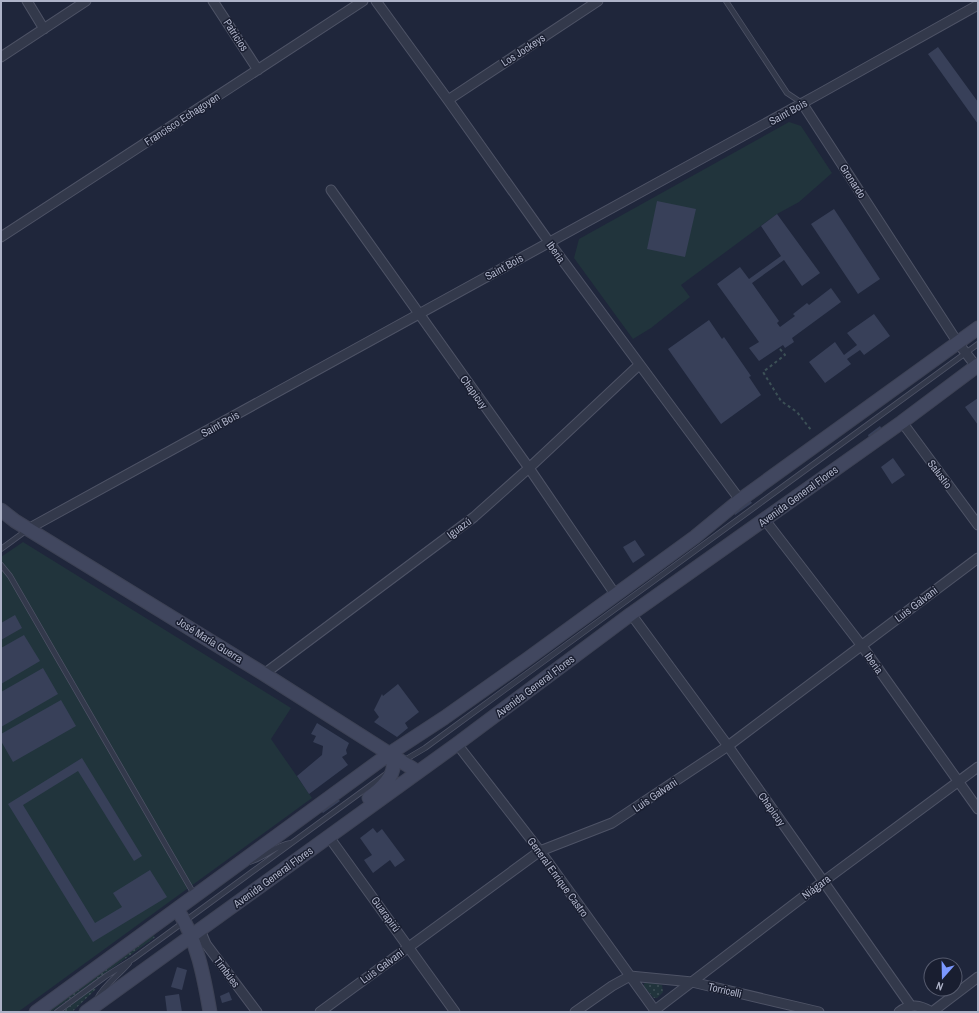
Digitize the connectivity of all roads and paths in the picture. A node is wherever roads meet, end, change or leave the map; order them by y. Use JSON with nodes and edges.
{"nodes":[{"id":1,"x":27,"y":1,"type":"edge"},
{"id":2,"x":86,"y":1,"type":"edge"},
{"id":3,"x":213,"y":1,"type":"edge"},
{"id":4,"x":363,"y":1,"type":"edge"},
{"id":5,"x":376,"y":1,"type":"edge"},
{"id":6,"x":598,"y":1,"type":"edge"},
{"id":7,"x":726,"y":1,"type":"edge"},
{"id":8,"x":978,"y":5,"type":"edge"},
{"id":9,"x":44,"y":29,"type":"junction"},
{"id":10,"x":1,"y":57,"type":"edge"},
{"id":11,"x":258,"y":70,"type":"junction"},
{"id":12,"x":448,"y":100,"type":"junction"},
{"id":13,"x":802,"y":103,"type":"junction"},
{"id":14,"x":331,"y":190,"type":"dead end"},
{"id":15,"x":1,"y":237,"type":"edge"},
{"id":16,"x":550,"y":242,"type":"junction"},
{"id":17,"x":419,"y":314,"type":"junction"},
{"id":18,"x":978,"y":328,"type":"edge"},
{"id":19,"x":958,"y":343,"type":"junction"},
{"id":20,"x":978,"y":344,"type":"edge"},
{"id":21,"x":780,"y":349,"type":"dead end"},
{"id":22,"x":966,"y":353,"type":"junction"},
{"id":23,"x":639,"y":365,"type":"junction"},
{"id":24,"x":977,"y":365,"type":"edge"},
{"id":25,"x":902,"y":422,"type":"junction"},
{"id":26,"x":811,"y":430,"type":"dead end"},
{"id":27,"x":529,"y":468,"type":"junction"},
{"id":28,"x":740,"y":500,"type":"junction"},
{"id":29,"x":1,"y":510,"type":"edge"},
{"id":30,"x":765,"y":520,"type":"junction"},
{"id":31,"x":978,"y":525,"type":"edge"},
{"id":32,"x":28,"y":529,"type":"junction"},
{"id":33,"x":1,"y":549,"type":"edge"},
{"id":34,"x":978,"y":558,"type":"edge"},
{"id":35,"x":1,"y":565,"type":"edge"},
{"id":36,"x":615,"y":594,"type":"junction"},
{"id":37,"x":631,"y":614,"type":"junction"},
{"id":38,"x":862,"y":646,"type":"junction"},
{"id":39,"x":264,"y":674,"type":"junction"},
{"id":40,"x":457,"y":744,"type":"junction"},
{"id":41,"x":728,"y":746,"type":"junction"},
{"id":42,"x":389,"y":754,"type":"junction"},
{"id":43,"x":398,"y":765,"type":"junction"},
{"id":44,"x":978,"y":767,"type":"edge"},
{"id":45,"x":418,"y":772,"type":"junction"},
{"id":46,"x":958,"y":781,"type":"junction"},
{"id":47,"x":978,"y":809,"type":"edge"},
{"id":48,"x":329,"y":837,"type":"junction"},
{"id":49,"x":293,"y":842,"type":"junction"},
{"id":50,"x":540,"y":851,"type":"junction"},
{"id":51,"x":238,"y":864,"type":"junction"},
{"id":52,"x":824,"y":881,"type":"junction"},
{"id":53,"x":195,"y":896,"type":"junction"},
{"id":54,"x":177,"y":909,"type":"junction"},
{"id":55,"x":185,"y":921,"type":"junction"},
{"id":56,"x":196,"y":933,"type":"junction"},
{"id":57,"x":409,"y":947,"type":"junction"},
{"id":58,"x":133,"y":959,"type":"junction"},
{"id":59,"x":630,"y":976,"type":"junction"},
{"id":60,"x":978,"y":977,"type":"edge"},
{"id":61,"x":692,"y":982,"type":"junction"},
{"id":62,"x":910,"y":1006,"type":"junction"},
{"id":63,"x":89,"y":1010,"type":"edge"},
{"id":64,"x":656,"y":1011,"type":"edge"},
{"id":65,"x":36,"y":1012,"type":"edge"},
{"id":66,"x":57,"y":1012,"type":"edge"},
{"id":67,"x":210,"y":1012,"type":"edge"},
{"id":68,"x":257,"y":1012,"type":"edge"},
{"id":69,"x":320,"y":1012,"type":"edge"},
{"id":70,"x":455,"y":1012,"type":"edge"},
{"id":71,"x":575,"y":1012,"type":"edge"},
{"id":72,"x":819,"y":1012,"type":"edge"},
{"id":73,"x":899,"y":1012,"type":"edge"},
{"id":74,"x":932,"y":1012,"type":"edge"}],
"edges":[{"from":1,"to":9,"type":"street"},
{"from":2,"to":9,"type":"street"},
{"from":3,"to":11,"type":"street","name":"Patricios"},
{"from":4,"to":11,"type":"street","name":"Francisco Echagoyen"},
{"from":5,"to":12,"type":"street","name":"Iberia"},
{"from":6,"to":12,"type":"street","name":"Los Jockeys"},
{"from":7,"to":13,"type":"lane","name":"Gronardo"},
{"from":8,"to":13,"type":"street","name":"Saint Bois"},
{"from":9,"to":10,"type":"street"},
{"from":11,"to":15,"type":"street","name":"Francisco Echagoyen"},
{"from":12,"to":16,"type":"street","name":"Iberia"},
{"from":13,"to":16,"type":"street","name":"Saint Bois"},
{"from":13,"to":19,"type":"street","name":"Gronardo"},
{"from":14,"to":17,"type":"street","name":"Chapicuy"},
{"from":16,"to":17,"type":"street","name":"Saint Bois"},
{"from":16,"to":23,"type":"street","name":"Iberia"},
{"from":17,"to":27,"type":"street","name":"Chapicuy"},
{"from":17,"to":32,"type":"street","name":"Saint Bois"},
{"from":18,"to":19,"type":"main road","name":"Avenida General Flores"},
{"from":19,"to":22,"type":"street","name":"Gronardo"},
{"from":19,"to":28,"type":"main road","name":"Avenida General Flores"},
{"from":20,"to":22,"type":"lane","name":"Avenida General Flores"},
{"from":21,"to":26,"type":"path"},
{"from":22,"to":24,"type":"street","name":"Gronardo"},
{"from":22,"to":43,"type":"lane","name":"Avenida General Flores"},
{"from":23,"to":27,"type":"street","name":"Iguazú"},
{"from":23,"to":28,"type":"street","name":"Iberia"},
{"from":24,"to":25,"type":"main road","name":"Avenida General Flores"},
{"from":25,"to":30,"type":"main road","name":"Avenida General Flores"},
{"from":25,"to":31,"type":"street","name":"Salustio"},
{"from":27,"to":36,"type":"street","name":"Chapicuy"},
{"from":27,"to":39,"type":"street","name":"Iguazú"},
{"from":28,"to":36,"type":"main road","name":"Avenida General Flores"},
{"from":29,"to":32,"type":"main road","name":"José María Guerra"},
{"from":30,"to":37,"type":"main road","name":"Avenida General Flores"},
{"from":30,"to":38,"type":"street","name":"Iberia"},
{"from":32,"to":33,"type":"lane"},
{"from":32,"to":39,"type":"main road","name":"José María Guerra"},
{"from":34,"to":38,"type":"street","name":"Luis Galvani"},
{"from":35,"to":53,"type":"lane"},
{"from":36,"to":42,"type":"main road","name":"Avenida General Flores"},
{"from":37,"to":40,"type":"main road","name":"Avenida General Flores"},
{"from":37,"to":41,"type":"street","name":"Chapicuy"},
{"from":38,"to":41,"type":"street","name":"Luis Galvani"},
{"from":38,"to":46,"type":"street","name":"Iberia"},
{"from":39,"to":42,"type":"main road","name":"José María Guerra"},
{"from":40,"to":45,"type":"main road","name":"Avenida General Flores"},
{"from":40,"to":50,"type":"street","name":"General Enrique Castro"},
{"from":41,"to":50,"type":"street","name":"Luis Galvani"},
{"from":41,"to":52,"type":"street","name":"Chapicuy"},
{"from":42,"to":43,"type":"main road"},
{"from":42,"to":51,"type":"main road","name":"Avenida General Flores"},
{"from":43,"to":45,"type":"main road"},
{"from":43,"to":48,"type":"main road"},
{"from":43,"to":49,"type":"lane","name":"Avenida General Flores"},
{"from":44,"to":46,"type":"street","name":"Niágara"},
{"from":45,"to":48,"type":"main road","name":"Avenida General Flores"},
{"from":46,"to":47,"type":"street","name":"Iberia"},
{"from":46,"to":52,"type":"street","name":"Niágara"},
{"from":48,"to":56,"type":"main road","name":"Avenida General Flores"},
{"from":48,"to":57,"type":"street","name":"Guarapirú"},
{"from":49,"to":51,"type":"lane","name":"Avenida General Flores"},
{"from":49,"to":55,"type":"lane","name":"Avenida General Flores"},
{"from":50,"to":57,"type":"street","name":"Luis Galvani"},
{"from":50,"to":59,"type":"street","name":"General Enrique Castro"},
{"from":51,"to":53,"type":"main road","name":"Avenida General Flores"},
{"from":51,"to":55,"type":"main road"},
{"from":52,"to":61,"type":"street","name":"Niágara"},
{"from":52,"to":62,"type":"street","name":"Chapicuy"},
{"from":53,"to":54,"type":"main road","name":"Avenida General Flores"},
{"from":54,"to":55,"type":"main road"},
{"from":54,"to":65,"type":"main road","name":"Avenida General Flores"},
{"from":55,"to":56,"type":"main road"},
{"from":55,"to":58,"type":"lane","name":"Avenida General Flores"},
{"from":56,"to":63,"type":"main road","name":"Avenida General Flores"},
{"from":56,"to":67,"type":"main road"},
{"from":56,"to":68,"type":"street","name":"Timbúes"},
{"from":57,"to":69,"type":"street","name":"Luis Galvani"},
{"from":57,"to":70,"type":"street","name":"Guarapirú"},
{"from":58,"to":63,"type":"lane","name":"Avenida General Flores"},
{"from":58,"to":66,"type":"lane","name":"Avenida General Flores"},
{"from":59,"to":61,"type":"street","name":"Torricelli"},
{"from":59,"to":64,"type":"street","name":"General Enrique Castro"},
{"from":59,"to":71,"type":"street"},
{"from":60,"to":74,"type":"street"},
{"from":61,"to":64,"type":"street","name":"Niágara"},
{"from":61,"to":72,"type":"street","name":"Torricelli"},
{"from":62,"to":73,"type":"street"},
{"from":62,"to":74,"type":"street"}]}
